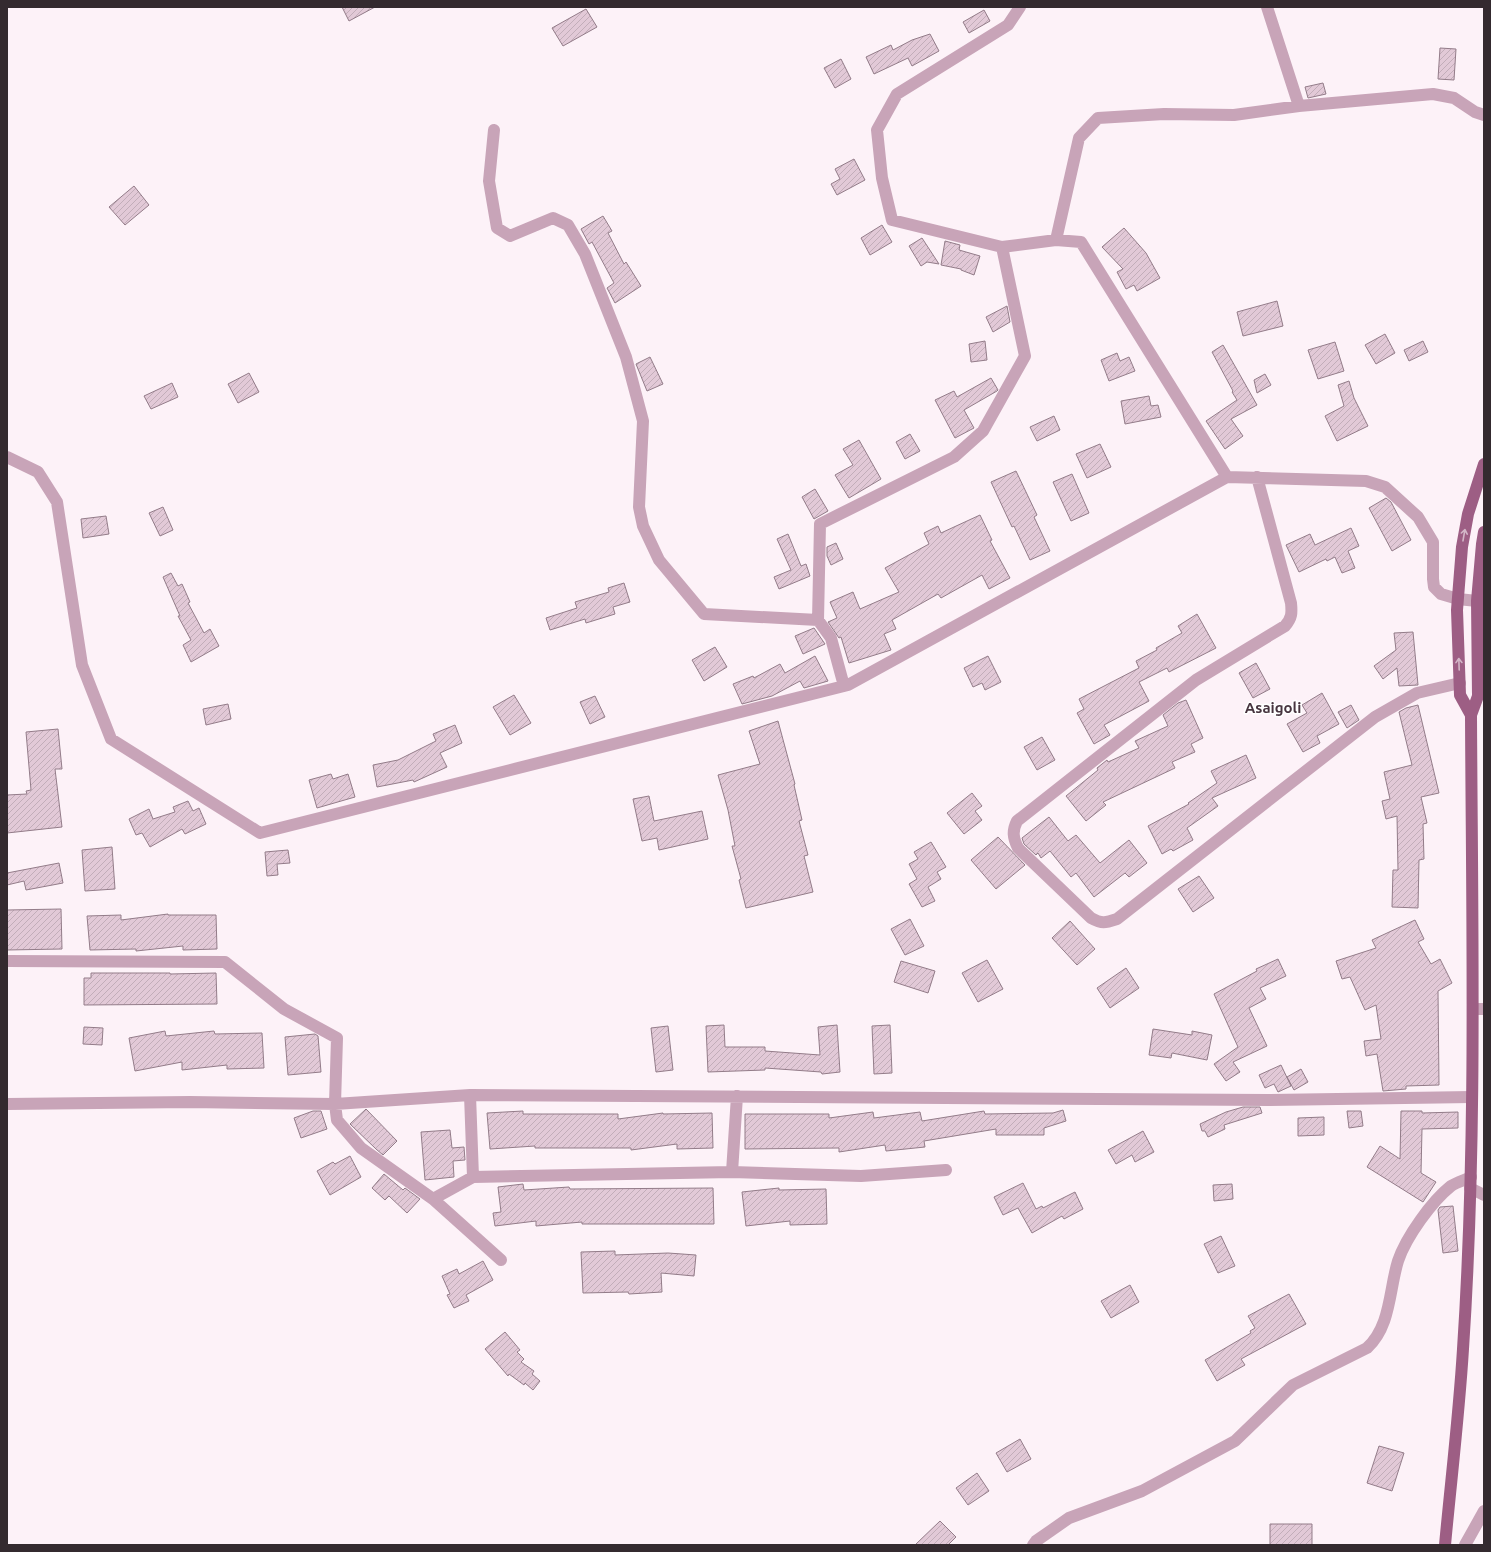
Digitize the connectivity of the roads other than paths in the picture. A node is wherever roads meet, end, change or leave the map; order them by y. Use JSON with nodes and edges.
{"nodes":[{"id":1,"x":1020,"y":7,"type":"edge"},
{"id":2,"x":1267,"y":7,"type":"edge"},
{"id":3,"x":1299,"y":106,"type":"junction"},
{"id":4,"x":1484,"y":115,"type":"edge"},
{"id":5,"x":494,"y":130,"type":"dead end"},
{"id":6,"x":1056,"y":240,"type":"junction"},
{"id":7,"x":1002,"y":247,"type":"junction"},
{"id":8,"x":7,"y":457,"type":"edge"},
{"id":9,"x":1484,"y":464,"type":"edge"},
{"id":10,"x":1227,"y":477,"type":"junction"},
{"id":11,"x":1257,"y":477,"type":"junction"},
{"id":12,"x":1484,"y":532,"type":"edge"},
{"id":13,"x":1458,"y":599,"type":"junction"},
{"id":14,"x":1477,"y":601,"type":"junction"},
{"id":15,"x":818,"y":620,"type":"junction"},
{"id":16,"x":1460,"y":683,"type":"junction"},
{"id":17,"x":844,"y":686,"type":"junction"},
{"id":18,"x":1471,"y":715,"type":"junction"},
{"id":19,"x":7,"y":961,"type":"edge"},
{"id":20,"x":1479,"y":1009,"type":"edge"},
{"id":21,"x":470,"y":1095,"type":"junction"},
{"id":22,"x":737,"y":1096,"type":"junction"},
{"id":23,"x":1472,"y":1097,"type":"junction"},
{"id":24,"x":7,"y":1104,"type":"edge"},
{"id":25,"x":335,"y":1104,"type":"junction"},
{"id":26,"x":946,"y":1170,"type":"dead end"},
{"id":27,"x":732,"y":1172,"type":"junction"},
{"id":28,"x":473,"y":1178,"type":"junction"},
{"id":29,"x":1470,"y":1182,"type":"junction"},
{"id":30,"x":1484,"y":1195,"type":"edge"},
{"id":31,"x":433,"y":1199,"type":"junction"},
{"id":32,"x":501,"y":1260,"type":"dead end"},
{"id":33,"x":1484,"y":1512,"type":"edge"},
{"id":34,"x":1033,"y":1545,"type":"edge"},
{"id":35,"x":1445,"y":1545,"type":"edge"},
{"id":36,"x":1465,"y":1545,"type":"edge"}],
"edges":[{"from":1,"to":7,"type":"street"},
{"from":2,"to":3,"type":"street"},
{"from":3,"to":4,"type":"street"},
{"from":3,"to":6,"type":"street"},
{"from":5,"to":15,"type":"street"},
{"from":6,"to":7,"type":"street"},
{"from":6,"to":10,"type":"street"},
{"from":7,"to":15,"type":"street"},
{"from":8,"to":17,"type":"street"},
{"from":13,"to":9,"type":"main road","one_way":true},
{"from":10,"to":11,"type":"street"},
{"from":10,"to":17,"type":"street"},
{"from":11,"to":13,"type":"street"},
{"from":11,"to":16,"type":"street"},
{"from":12,"to":14,"type":"main road"},
{"from":13,"to":14,"type":"street"},
{"from":16,"to":13,"type":"main road","one_way":true},
{"from":14,"to":18,"type":"main road"},
{"from":15,"to":17,"type":"street"},
{"from":16,"to":18,"type":"main road"},
{"from":18,"to":20,"type":"main road"},
{"from":19,"to":25,"type":"street"},
{"from":20,"to":23,"type":"main road"},
{"from":21,"to":22,"type":"street"},
{"from":21,"to":25,"type":"street"},
{"from":21,"to":28,"type":"street"},
{"from":22,"to":23,"type":"street"},
{"from":22,"to":27,"type":"street"},
{"from":23,"to":29,"type":"main road"},
{"from":24,"to":25,"type":"street"},
{"from":25,"to":31,"type":"street"},
{"from":26,"to":27,"type":"street"},
{"from":27,"to":28,"type":"street"},
{"from":28,"to":31,"type":"street"},
{"from":29,"to":30,"type":"street"},
{"from":29,"to":34,"type":"street"},
{"from":29,"to":35,"type":"main road"},
{"from":31,"to":32,"type":"street"},
{"from":33,"to":36,"type":"street"}]}
